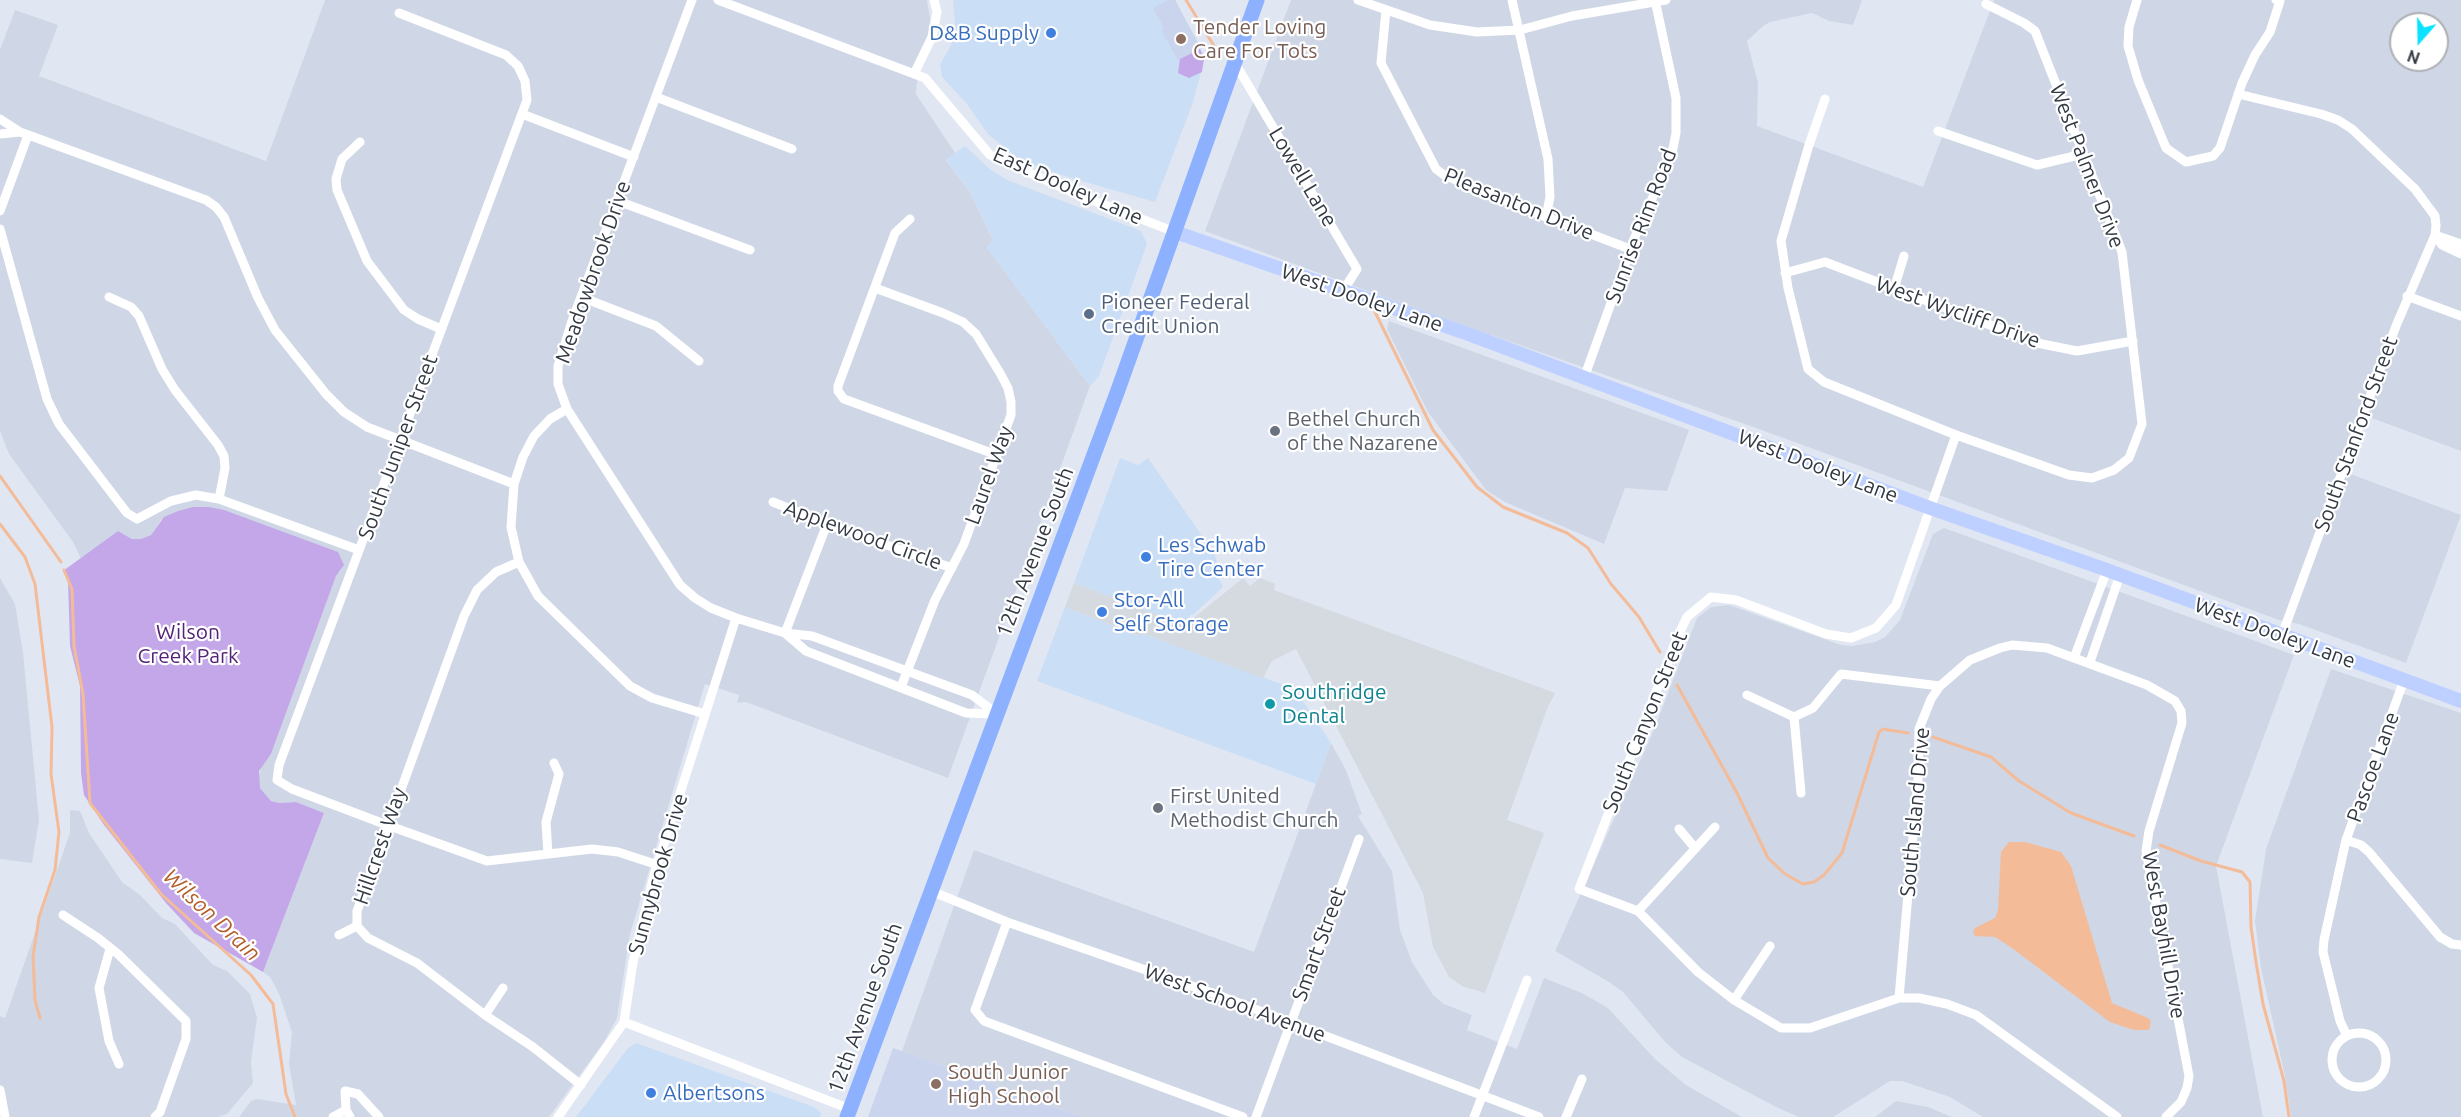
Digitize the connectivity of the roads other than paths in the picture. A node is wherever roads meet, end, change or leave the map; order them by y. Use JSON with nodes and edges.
{"nodes":[{"id":1,"x":692,"y":0,"type":"edge"},
{"id":2,"x":718,"y":0,"type":"edge"},
{"id":3,"x":934,"y":0,"type":"edge"},
{"id":4,"x":1257,"y":0,"type":"edge"},
{"id":5,"x":1358,"y":0,"type":"edge"},
{"id":6,"x":1512,"y":0,"type":"edge"},
{"id":7,"x":2279,"y":0,"type":"edge"},
{"id":8,"x":1659,"y":1,"type":"edge"},
{"id":9,"x":1986,"y":4,"type":"dead end"},
{"id":10,"x":2136,"y":4,"type":"edge"},
{"id":11,"x":1386,"y":10,"type":"junction"},
{"id":12,"x":399,"y":14,"type":"dead end"},
{"id":13,"x":1520,"y":30,"type":"junction"},
{"id":14,"x":1235,"y":63,"type":"junction"},
{"id":15,"x":914,"y":74,"type":"junction"},
{"id":16,"x":2238,"y":94,"type":"junction"},
{"id":17,"x":656,"y":97,"type":"junction"},
{"id":18,"x":1826,"y":99,"type":"dead end"},
{"id":19,"x":522,"y":114,"type":"junction"},
{"id":20,"x":0,"y":119,"type":"edge"},
{"id":21,"x":1938,"y":131,"type":"dead end"},
{"id":22,"x":24,"y":133,"type":"junction"},
{"id":23,"x":0,"y":134,"type":"edge"},
{"id":24,"x":360,"y":142,"type":"dead end"},
{"id":25,"x":792,"y":150,"type":"dead end"},
{"id":26,"x":2083,"y":154,"type":"junction"},
{"id":27,"x":634,"y":157,"type":"junction"},
{"id":28,"x":618,"y":201,"type":"junction"},
{"id":29,"x":0,"y":211,"type":"edge"},
{"id":30,"x":1546,"y":217,"type":"junction"},
{"id":31,"x":910,"y":219,"type":"dead end"},
{"id":32,"x":0,"y":229,"type":"edge"},
{"id":33,"x":1175,"y":232,"type":"junction"},
{"id":34,"x":2435,"y":234,"type":"junction"},
{"id":35,"x":2461,"y":244,"type":"edge"},
{"id":36,"x":1630,"y":249,"type":"junction"},
{"id":37,"x":750,"y":250,"type":"dead end"},
{"id":38,"x":2461,"y":254,"type":"edge"},
{"id":39,"x":1904,"y":256,"type":"dead end"},
{"id":40,"x":1785,"y":273,"type":"junction"},
{"id":41,"x":875,"y":288,"type":"junction"},
{"id":42,"x":1894,"y":289,"type":"junction"},
{"id":43,"x":1343,"y":291,"type":"junction"},
{"id":44,"x":2407,"y":296,"type":"junction"},
{"id":45,"x":109,"y":297,"type":"dead end"},
{"id":46,"x":581,"y":297,"type":"junction"},
{"id":47,"x":2461,"y":316,"type":"edge"},
{"id":48,"x":441,"y":329,"type":"junction"},
{"id":49,"x":2133,"y":341,"type":"junction"},
{"id":50,"x":699,"y":361,"type":"dead end"},
{"id":51,"x":1584,"y":378,"type":"junction"},
{"id":52,"x":567,"y":409,"type":"junction"},
{"id":53,"x":1956,"y":435,"type":"junction"},
{"id":54,"x":400,"y":441,"type":"junction"},
{"id":55,"x":997,"y":455,"type":"junction"},
{"id":56,"x":514,"y":484,"type":"junction"},
{"id":57,"x":219,"y":499,"type":"junction"},
{"id":58,"x":773,"y":502,"type":"dead end"},
{"id":59,"x":1930,"y":508,"type":"junction"},
{"id":60,"x":826,"y":524,"type":"junction"},
{"id":61,"x":359,"y":550,"type":"junction"},
{"id":62,"x":519,"y":562,"type":"junction"},
{"id":63,"x":952,"y":568,"type":"junction"},
{"id":64,"x":2114,"y":573,"type":"junction"},
{"id":65,"x":736,"y":618,"type":"junction"},
{"id":66,"x":785,"y":633,"type":"junction"},
{"id":67,"x":2282,"y":635,"type":"junction"},
{"id":68,"x":2074,"y":657,"type":"junction"},
{"id":69,"x":2090,"y":662,"type":"junction"},
{"id":70,"x":907,"y":672,"type":"junction"},
{"id":71,"x":2404,"y":680,"type":"junction"},
{"id":72,"x":1940,"y":686,"type":"junction"},
{"id":73,"x":901,"y":687,"type":"junction"},
{"id":74,"x":1747,"y":695,"type":"dead end"},
{"id":75,"x":2461,"y":701,"type":"edge"},
{"id":76,"x":705,"y":714,"type":"junction"},
{"id":77,"x":997,"y":714,"type":"junction"},
{"id":78,"x":1794,"y":717,"type":"junction"},
{"id":79,"x":554,"y":763,"type":"dead end"},
{"id":80,"x":1801,"y":793,"type":"dead end"},
{"id":81,"x":387,"y":825,"type":"junction"},
{"id":82,"x":1715,"y":827,"type":"dead end"},
{"id":83,"x":1678,"y":829,"type":"dead end"},
{"id":84,"x":1359,"y":839,"type":"dead end"},
{"id":85,"x":2346,"y":840,"type":"junction"},
{"id":86,"x":1695,"y":849,"type":"junction"},
{"id":87,"x":548,"y":854,"type":"junction"},
{"id":88,"x":658,"y":865,"type":"junction"},
{"id":89,"x":931,"y":891,"type":"junction"},
{"id":90,"x":1638,"y":911,"type":"junction"},
{"id":91,"x":63,"y":915,"type":"dead end"},
{"id":92,"x":1007,"y":922,"type":"junction"},
{"id":93,"x":357,"y":926,"type":"junction"},
{"id":94,"x":339,"y":935,"type":"dead end"},
{"id":95,"x":2461,"y":945,"type":"edge"},
{"id":96,"x":1770,"y":946,"type":"dead end"},
{"id":97,"x":110,"y":949,"type":"junction"},
{"id":98,"x":1527,"y":980,"type":"dead end"},
{"id":99,"x":503,"y":988,"type":"dead end"},
{"id":100,"x":1899,"y":998,"type":"junction"},
{"id":101,"x":1734,"y":1000,"type":"junction"},
{"id":102,"x":485,"y":1016,"type":"junction"},
{"id":103,"x":624,"y":1022,"type":"junction"},
{"id":104,"x":1290,"y":1023,"type":"junction"},
{"id":105,"x":2347,"y":1036,"type":"junction"},
{"id":106,"x":119,"y":1064,"type":"dead end"},
{"id":107,"x":1582,"y":1079,"type":"dead end"},
{"id":108,"x":581,"y":1085,"type":"junction"},
{"id":109,"x":0,"y":1090,"type":"edge"},
{"id":110,"x":1482,"y":1097,"type":"junction"},
{"id":111,"x":849,"y":1113,"type":"edge"},
{"id":112,"x":348,"y":1114,"type":"edge"},
{"id":113,"x":5,"y":1117,"type":"edge"},
{"id":114,"x":155,"y":1117,"type":"edge"},
{"id":115,"x":333,"y":1117,"type":"edge"},
{"id":116,"x":379,"y":1117,"type":"edge"},
{"id":117,"x":558,"y":1117,"type":"edge"},
{"id":118,"x":1243,"y":1117,"type":"edge"},
{"id":119,"x":1256,"y":1117,"type":"edge"},
{"id":120,"x":1474,"y":1117,"type":"edge"},
{"id":121,"x":1539,"y":1117,"type":"edge"},
{"id":122,"x":1566,"y":1117,"type":"edge"},
{"id":123,"x":2117,"y":1117,"type":"edge"},
{"id":124,"x":2166,"y":1117,"type":"edge"}],
"edges":[{"from":1,"to":17,"type":"street","name":"Meadowbrook Drive"},
{"from":2,"to":15,"type":"street","name":"East Dooley Lane"},
{"from":3,"to":15,"type":"street"},
{"from":4,"to":14,"type":"main road","name":"12th Avenue South"},
{"from":5,"to":11,"type":"street"},
{"from":6,"to":13,"type":"street"},
{"from":7,"to":16,"type":"street"},
{"from":8,"to":13,"type":"street"},
{"from":8,"to":36,"type":"street","name":"Sunrise Rim Road"},
{"from":9,"to":26,"type":"street","name":"West Palmer Drive"},
{"from":10,"to":16,"type":"street"},
{"from":11,"to":13,"type":"street"},
{"from":11,"to":30,"type":"street","name":"Pleasanton Drive"},
{"from":12,"to":19,"type":"street","name":"South Juniper Street"},
{"from":13,"to":30,"type":"street"},
{"from":14,"to":33,"type":"main road","name":"12th Avenue South"},
{"from":14,"to":43,"type":"street","name":"Lowell Lane"},
{"from":15,"to":33,"type":"street","name":"East Dooley Lane"},
{"from":16,"to":34,"type":"street"},
{"from":17,"to":25,"type":"street"},
{"from":17,"to":27,"type":"street","name":"Meadowbrook Drive"},
{"from":18,"to":40,"type":"street"},
{"from":19,"to":27,"type":"street"},
{"from":19,"to":48,"type":"street","name":"South Juniper Street"},
{"from":20,"to":22,"type":"street"},
{"from":21,"to":26,"type":"street"},
{"from":22,"to":23,"type":"street"},
{"from":22,"to":29,"type":"street"},
{"from":22,"to":54,"type":"street"},
{"from":24,"to":48,"type":"street"},
{"from":26,"to":49,"type":"street","name":"West Palmer Drive"},
{"from":27,"to":28,"type":"street","name":"Meadowbrook Drive"},
{"from":28,"to":37,"type":"street"},
{"from":28,"to":46,"type":"street","name":"Meadowbrook Drive"},
{"from":30,"to":36,"type":"street","name":"Pleasanton Drive"},
{"from":31,"to":41,"type":"street"},
{"from":32,"to":57,"type":"street"},
{"from":33,"to":43,"type":"street","name":"West Dooley Lane"},
{"from":33,"to":77,"type":"main road","name":"12th Avenue South"},
{"from":34,"to":35,"type":"street"},
{"from":34,"to":38,"type":"street"},
{"from":34,"to":44,"type":"street","name":"South Stanford Street"},
{"from":36,"to":51,"type":"street","name":"Sunrise Rim Road"},
{"from":39,"to":42,"type":"street"},
{"from":40,"to":42,"type":"street","name":"West Wycliff Drive"},
{"from":40,"to":53,"type":"street"},
{"from":41,"to":55,"type":"street","name":"Laurel Way"},
{"from":41,"to":55,"type":"street"},
{"from":42,"to":49,"type":"street","name":"West Wycliff Drive"},
{"from":43,"to":51,"type":"street","name":"West Dooley Lane"},
{"from":44,"to":47,"type":"street"},
{"from":44,"to":67,"type":"street","name":"South Stanford Street"},
{"from":45,"to":57,"type":"street"},
{"from":46,"to":50,"type":"street"},
{"from":46,"to":52,"type":"street","name":"Meadowbrook Drive"},
{"from":48,"to":54,"type":"street","name":"South Juniper Street"},
{"from":49,"to":53,"type":"street","name":"West Palmer Drive"},
{"from":51,"to":59,"type":"street","name":"West Dooley Lane"},
{"from":52,"to":56,"type":"street"},
{"from":52,"to":65,"type":"street","name":"Meadowbrook Drive"},
{"from":53,"to":59,"type":"street","name":"South Canyon Street"},
{"from":54,"to":56,"type":"street"},
{"from":54,"to":61,"type":"street","name":"South Juniper Street"},
{"from":55,"to":63,"type":"street","name":"Laurel Way"},
{"from":56,"to":62,"type":"street"},
{"from":57,"to":61,"type":"street"},
{"from":58,"to":60,"type":"street","name":"Applewood Circle"},
{"from":59,"to":64,"type":"street","name":"West Dooley Lane"},
{"from":59,"to":90,"type":"street","name":"South Canyon Street"},
{"from":60,"to":63,"type":"street","name":"Applewood Circle"},
{"from":60,"to":66,"type":"street"},
{"from":61,"to":81,"type":"street","name":"South Juniper Street"},
{"from":62,"to":76,"type":"street"},
{"from":62,"to":81,"type":"street","name":"Hillcrest Way"},
{"from":63,"to":70,"type":"street","name":"Laurel Way"},
{"from":64,"to":67,"type":"street","name":"West Dooley Lane"},
{"from":64,"to":68,"type":"street"},
{"from":64,"to":69,"type":"street"},
{"from":65,"to":66,"type":"street","name":"Meadowbrook Drive"},
{"from":65,"to":76,"type":"street","name":"Sunnybrook Drive"},
{"from":66,"to":70,"type":"street","name":"Meadowbrook Drive"},
{"from":66,"to":73,"type":"street","name":"Meadowbrook Drive"},
{"from":67,"to":71,"type":"street","name":"West Dooley Lane"},
{"from":68,"to":69,"type":"street","name":"South Island Drive"},
{"from":68,"to":72,"type":"street","name":"South Island Drive"},
{"from":69,"to":124,"type":"street","name":"West Bayhill Drive"},
{"from":70,"to":73,"type":"street","name":"Laurel Way"},
{"from":70,"to":77,"type":"street","name":"Meadowbrook Drive"},
{"from":71,"to":75,"type":"street","name":"West Dooley Lane"},
{"from":71,"to":85,"type":"street","name":"Pascoe Lane"},
{"from":72,"to":78,"type":"street"},
{"from":72,"to":100,"type":"street","name":"South Island Drive"},
{"from":73,"to":77,"type":"street","name":"Meadowbrook Drive"},
{"from":74,"to":78,"type":"street"},
{"from":76,"to":88,"type":"street","name":"Sunnybrook Drive"},
{"from":77,"to":89,"type":"main road","name":"12th Avenue South"},
{"from":78,"to":80,"type":"street"},
{"from":79,"to":87,"type":"street"},
{"from":81,"to":87,"type":"street"},
{"from":81,"to":93,"type":"street","name":"Hillcrest Way"},
{"from":82,"to":86,"type":"street"},
{"from":83,"to":86,"type":"street"},
{"from":84,"to":104,"type":"street","name":"Smart Street"},
{"from":85,"to":95,"type":"street","name":"Pascoe Lane"},
{"from":85,"to":105,"type":"street"},
{"from":86,"to":90,"type":"street"},
{"from":87,"to":88,"type":"street"},
{"from":88,"to":103,"type":"street","name":"Sunnybrook Drive"},
{"from":89,"to":92,"type":"street","name":"West School Avenue"},
{"from":89,"to":111,"type":"main road","name":"12th Avenue South"},
{"from":90,"to":101,"type":"street"},
{"from":91,"to":97,"type":"street"},
{"from":92,"to":104,"type":"street","name":"West School Avenue"},
{"from":92,"to":118,"type":"street"},
{"from":93,"to":94,"type":"street"},
{"from":93,"to":102,"type":"street","name":"Hillcrest Way"},
{"from":96,"to":101,"type":"street"},
{"from":97,"to":106,"type":"street"},
{"from":97,"to":114,"type":"street"},
{"from":98,"to":110,"type":"street"},
{"from":99,"to":102,"type":"street"},
{"from":100,"to":101,"type":"street"},
{"from":100,"to":123,"type":"street"},
{"from":102,"to":108,"type":"street","name":"Hillcrest Way"},
{"from":103,"to":108,"type":"street","name":"Sunnybrook Drive"},
{"from":103,"to":111,"type":"street"},
{"from":104,"to":110,"type":"street","name":"West School Avenue"},
{"from":104,"to":119,"type":"street","name":"Smart Street"},
{"from":105,"to":105,"type":"street"},
{"from":107,"to":122,"type":"street"},
{"from":108,"to":117,"type":"street","name":"Sunnybrook Drive"},
{"from":109,"to":113,"type":"street"},
{"from":110,"to":120,"type":"street"},
{"from":110,"to":121,"type":"street","name":"West School Avenue"},
{"from":112,"to":115,"type":"street"},
{"from":112,"to":116,"type":"street"}]}
